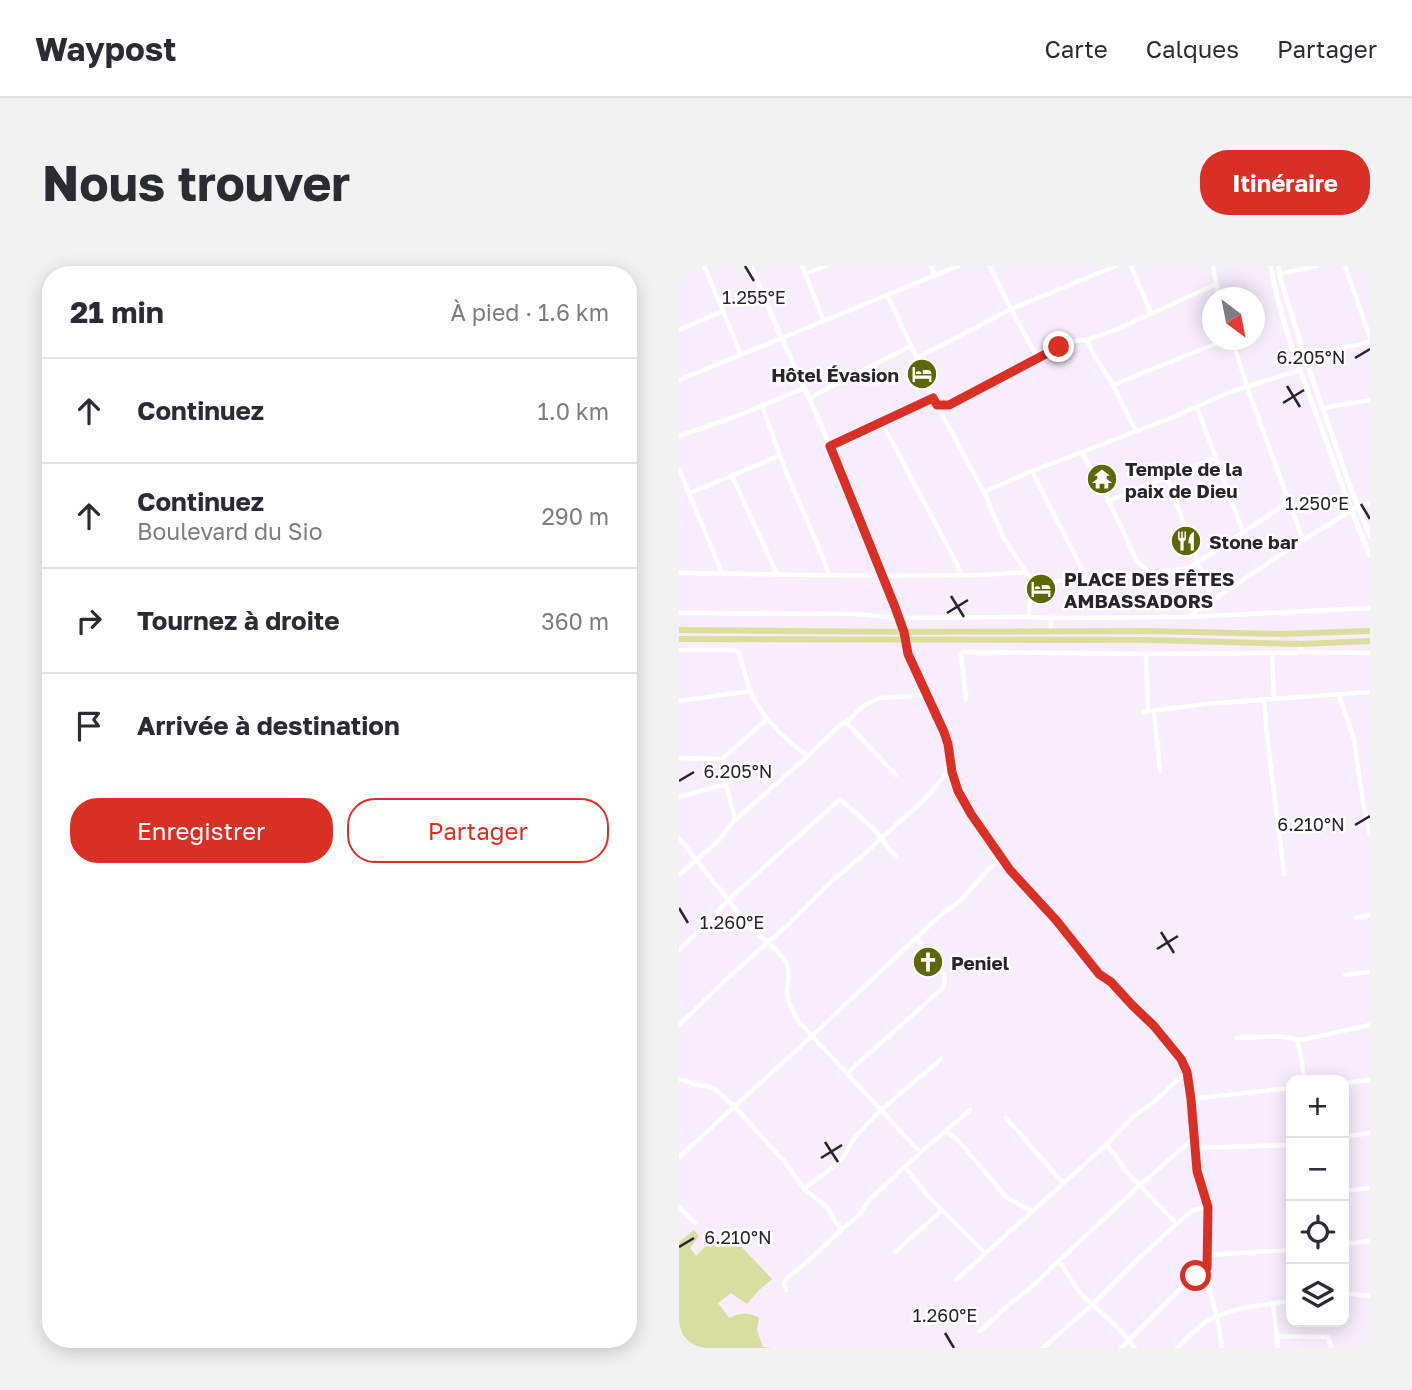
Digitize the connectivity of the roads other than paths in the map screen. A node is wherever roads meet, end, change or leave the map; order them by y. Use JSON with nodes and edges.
{"nodes":[{"id":1,"x":688,"y":266,"type":"edge"},
{"id":2,"x":704,"y":266,"type":"edge"},
{"id":3,"x":751,"y":266,"type":"edge"},
{"id":4,"x":802,"y":266,"type":"edge"},
{"id":5,"x":826,"y":266,"type":"edge"},
{"id":6,"x":931,"y":266,"type":"edge"},
{"id":7,"x":958,"y":266,"type":"edge"},
{"id":8,"x":990,"y":266,"type":"edge"},
{"id":9,"x":1116,"y":266,"type":"edge"},
{"id":10,"x":1131,"y":266,"type":"edge"},
{"id":11,"x":1213,"y":266,"type":"edge"},
{"id":12,"x":1271,"y":266,"type":"edge"},
{"id":13,"x":1278,"y":266,"type":"edge"},
{"id":14,"x":1317,"y":266,"type":"edge"},
{"id":15,"x":1345,"y":266,"type":"edge"},
{"id":16,"x":680,"y":268,"type":"edge"},
{"id":17,"x":805,"y":274,"type":"junction"},
{"id":18,"x":1279,"y":274,"type":"junction"},
{"id":19,"x":935,"y":276,"type":"junction"},
{"id":20,"x":1216,"y":284,"type":"junction"},
{"id":21,"x":1217,"y":287,"type":"edge"},
{"id":22,"x":887,"y":295,"type":"junction"},
{"id":23,"x":1011,"y":309,"type":"junction"},
{"id":24,"x":724,"y":311,"type":"junction"},
{"id":25,"x":1151,"y":313,"type":"junction"},
{"id":26,"x":824,"y":321,"type":"junction"},
{"id":27,"x":679,"y":330,"type":"edge"},
{"id":28,"x":781,"y":337,"type":"junction"},
{"id":29,"x":1370,"y":337,"type":"edge"},
{"id":30,"x":1087,"y":341,"type":"junction"},
{"id":31,"x":1370,"y":342,"type":"edge"},
{"id":32,"x":911,"y":346,"type":"junction"},
{"id":33,"x":1202,"y":349,"type":"edge"},
{"id":34,"x":1235,"y":350,"type":"edge"},
{"id":35,"x":741,"y":354,"type":"junction"},
{"id":36,"x":1305,"y":356,"type":"junction"},
{"id":37,"x":1037,"y":357,"type":"junction"},
{"id":38,"x":917,"y":358,"type":"junction"},
{"id":39,"x":1301,"y":370,"type":"junction"},
{"id":40,"x":679,"y":380,"type":"edge"},
{"id":41,"x":1113,"y":385,"type":"junction"},
{"id":42,"x":1247,"y":386,"type":"junction"},
{"id":43,"x":805,"y":388,"type":"junction"},
{"id":44,"x":809,"y":398,"type":"junction"},
{"id":45,"x":933,"y":398,"type":"junction"},
{"id":46,"x":1370,"y":400,"type":"edge"},
{"id":47,"x":937,"y":405,"type":"junction"},
{"id":48,"x":762,"y":407,"type":"junction"},
{"id":49,"x":1197,"y":407,"type":"junction"},
{"id":50,"x":1323,"y":408,"type":"junction"},
{"id":51,"x":881,"y":421,"type":"junction"},
{"id":52,"x":1136,"y":431,"type":"junction"},
{"id":53,"x":679,"y":436,"type":"edge"},
{"id":54,"x":830,"y":446,"type":"junction"},
{"id":55,"x":1082,"y":453,"type":"junction"},
{"id":56,"x":779,"y":456,"type":"junction"},
{"id":57,"x":1215,"y":458,"type":"junction"},
{"id":58,"x":679,"y":469,"type":"edge"},
{"id":59,"x":1032,"y":471,"type":"junction"},
{"id":60,"x":732,"y":476,"type":"junction"},
{"id":61,"x":1167,"y":477,"type":"junction"},
{"id":62,"x":682,"y":484,"type":"edge"},
{"id":63,"x":984,"y":492,"type":"junction"},
{"id":64,"x":689,"y":494,"type":"junction"},
{"id":65,"x":1108,"y":500,"type":"junction"},
{"id":66,"x":1289,"y":502,"type":"junction"},
{"id":67,"x":1370,"y":503,"type":"edge"},
{"id":68,"x":1357,"y":507,"type":"junction"},
{"id":69,"x":1351,"y":511,"type":"junction"},
{"id":70,"x":1243,"y":532,"type":"junction"},
{"id":71,"x":1369,"y":534,"type":"edge"},
{"id":72,"x":1361,"y":535,"type":"junction"},
{"id":73,"x":1303,"y":540,"type":"junction"},
{"id":74,"x":1370,"y":555,"type":"edge"},
{"id":75,"x":1198,"y":563,"type":"junction"},
{"id":76,"x":1025,"y":572,"type":"junction"},
{"id":77,"x":679,"y":573,"type":"edge"},
{"id":78,"x":722,"y":573,"type":"junction"},
{"id":79,"x":1149,"y":573,"type":"junction"},
{"id":80,"x":777,"y":574,"type":"junction"},
{"id":81,"x":961,"y":574,"type":"junction"},
{"id":82,"x":829,"y":575,"type":"junction"},
{"id":83,"x":883,"y":576,"type":"junction"},
{"id":84,"x":1087,"y":579,"type":"junction"},
{"id":85,"x":1032,"y":583,"type":"junction"},
{"id":86,"x":1213,"y":600,"type":"junction"},
{"id":87,"x":1370,"y":608,"type":"edge"},
{"id":88,"x":679,"y":613,"type":"edge"},
{"id":89,"x":1029,"y":617,"type":"junction"},
{"id":90,"x":1188,"y":617,"type":"junction"},
{"id":91,"x":899,"y":618,"type":"junction"},
{"id":92,"x":1051,"y":618,"type":"junction"},
{"id":93,"x":679,"y":630,"type":"edge"},
{"id":94,"x":1051,"y":631,"type":"junction"},
{"id":95,"x":1370,"y":631,"type":"edge"},
{"id":96,"x":905,"y":636,"type":"junction"},
{"id":97,"x":679,"y":639,"type":"edge"},
{"id":98,"x":1034,"y":640,"type":"junction"},
{"id":99,"x":1370,"y":641,"type":"edge"},
{"id":100,"x":1301,"y":644,"type":"junction"},
{"id":101,"x":679,"y":650,"type":"edge"},
{"id":102,"x":1033,"y":652,"type":"junction"},
{"id":103,"x":1299,"y":652,"type":"junction"},
{"id":104,"x":1272,"y":653,"type":"junction"},
{"id":105,"x":1370,"y":653,"type":"edge"},
{"id":106,"x":1146,"y":654,"type":"junction"},
{"id":107,"x":751,"y":691,"type":"junction"},
{"id":108,"x":1370,"y":692,"type":"edge"},
{"id":109,"x":927,"y":695,"type":"junction"},
{"id":110,"x":1339,"y":695,"type":"junction"},
{"id":111,"x":966,"y":699,"type":"dead end"},
{"id":112,"x":1274,"y":699,"type":"junction"},
{"id":113,"x":1263,"y":700,"type":"junction"},
{"id":114,"x":679,"y":701,"type":"edge"},
{"id":115,"x":1148,"y":711,"type":"junction"},
{"id":116,"x":767,"y":719,"type":"junction"},
{"id":117,"x":846,"y":722,"type":"junction"},
{"id":118,"x":808,"y":757,"type":"junction"},
{"id":119,"x":679,"y":758,"type":"edge"},
{"id":120,"x":722,"y":759,"type":"junction"},
{"id":121,"x":950,"y":762,"type":"junction"},
{"id":122,"x":1160,"y":771,"type":"dead end"},
{"id":123,"x":896,"y":775,"type":"dead end"},
{"id":124,"x":726,"y":785,"type":"junction"},
{"id":125,"x":679,"y":797,"type":"edge"},
{"id":126,"x":735,"y":820,"type":"junction"},
{"id":127,"x":1370,"y":835,"type":"edge"},
{"id":128,"x":881,"y":837,"type":"junction"},
{"id":129,"x":679,"y":838,"type":"edge"},
{"id":130,"x":895,"y":857,"type":"dead end"},
{"id":131,"x":1002,"y":858,"type":"junction"},
{"id":132,"x":696,"y":860,"type":"junction"},
{"id":133,"x":1284,"y":874,"type":"dead end"},
{"id":134,"x":679,"y":876,"type":"edge"},
{"id":135,"x":728,"y":900,"type":"junction"},
{"id":136,"x":1370,"y":915,"type":"edge"},
{"id":137,"x":1356,"y":918,"type":"dead end"},
{"id":138,"x":916,"y":938,"type":"junction"},
{"id":139,"x":767,"y":943,"type":"junction"},
{"id":140,"x":679,"y":950,"type":"edge"},
{"id":141,"x":1370,"y":972,"type":"edge"},
{"id":142,"x":1345,"y":975,"type":"dead end"},
{"id":143,"x":679,"y":1025,"type":"edge"},
{"id":144,"x":1370,"y":1025,"type":"edge"},
{"id":145,"x":812,"y":1036,"type":"junction"},
{"id":146,"x":1237,"y":1038,"type":"dead end"},
{"id":147,"x":1297,"y":1039,"type":"junction"},
{"id":148,"x":941,"y":1059,"type":"dead end"},
{"id":149,"x":1187,"y":1072,"type":"junction"},
{"id":150,"x":847,"y":1073,"type":"junction"},
{"id":151,"x":1303,"y":1075,"type":"edge"},
{"id":152,"x":679,"y":1079,"type":"edge"},
{"id":153,"x":1370,"y":1080,"type":"edge"},
{"id":154,"x":1349,"y":1082,"type":"edge"},
{"id":155,"x":1286,"y":1089,"type":"edge"},
{"id":156,"x":1191,"y":1099,"type":"junction"},
{"id":157,"x":734,"y":1106,"type":"junction"},
{"id":158,"x":970,"y":1110,"type":"dead end"},
{"id":159,"x":882,"y":1111,"type":"junction"},
{"id":160,"x":1006,"y":1118,"type":"dead end"},
{"id":161,"x":944,"y":1131,"type":"junction"},
{"id":162,"x":1370,"y":1133,"type":"edge"},
{"id":163,"x":1195,"y":1136,"type":"junction"},
{"id":164,"x":1349,"y":1136,"type":"edge"},
{"id":165,"x":1106,"y":1145,"type":"junction"},
{"id":166,"x":1286,"y":1145,"type":"edge"},
{"id":167,"x":1196,"y":1148,"type":"junction"},
{"id":168,"x":921,"y":1152,"type":"junction"},
{"id":169,"x":679,"y":1157,"type":"edge"},
{"id":170,"x":905,"y":1167,"type":"junction"},
{"id":171,"x":1063,"y":1183,"type":"junction"},
{"id":172,"x":1140,"y":1185,"type":"junction"},
{"id":173,"x":1370,"y":1188,"type":"edge"},
{"id":174,"x":804,"y":1189,"type":"junction"},
{"id":175,"x":1349,"y":1190,"type":"edge"},
{"id":176,"x":679,"y":1207,"type":"edge"},
{"id":177,"x":1208,"y":1207,"type":"junction"},
{"id":178,"x":942,"y":1210,"type":"junction"},
{"id":179,"x":1032,"y":1211,"type":"junction"},
{"id":180,"x":695,"y":1223,"type":"dead end"},
{"id":181,"x":1177,"y":1224,"type":"junction"},
{"id":182,"x":841,"y":1230,"type":"junction"},
{"id":183,"x":1370,"y":1241,"type":"edge"},
{"id":184,"x":1349,"y":1243,"type":"edge"},
{"id":185,"x":1286,"y":1250,"type":"edge"},
{"id":186,"x":895,"y":1252,"type":"dead end"},
{"id":187,"x":985,"y":1253,"type":"junction"},
{"id":188,"x":1206,"y":1255,"type":"junction"},
{"id":189,"x":1059,"y":1261,"type":"junction"},
{"id":190,"x":1207,"y":1268,"type":"junction"},
{"id":191,"x":957,"y":1279,"type":"dead end"},
{"id":192,"x":786,"y":1290,"type":"dead end"},
{"id":193,"x":1349,"y":1294,"type":"edge"},
{"id":194,"x":1370,"y":1296,"type":"edge"},
{"id":195,"x":1286,"y":1302,"type":"edge"},
{"id":196,"x":1272,"y":1303,"type":"junction"},
{"id":197,"x":1093,"y":1304,"type":"junction"},
{"id":198,"x":1217,"y":1316,"type":"junction"},
{"id":199,"x":980,"y":1331,"type":"dead end"},
{"id":200,"x":1277,"y":1336,"type":"junction"},
{"id":201,"x":1129,"y":1340,"type":"junction"},
{"id":202,"x":1044,"y":1348,"type":"edge"},
{"id":203,"x":1121,"y":1348,"type":"edge"},
{"id":204,"x":1135,"y":1348,"type":"edge"},
{"id":205,"x":1177,"y":1348,"type":"edge"},
{"id":206,"x":1222,"y":1348,"type":"edge"},
{"id":207,"x":1278,"y":1348,"type":"edge"},
{"id":208,"x":1331,"y":1348,"type":"edge"}],
"edges":[{"from":1,"to":16,"type":"street"},
{"from":2,"to":24,"type":"street"},
{"from":3,"to":28,"type":"main road"},
{"from":4,"to":17,"type":"street"},
{"from":5,"to":17,"type":"street"},
{"from":6,"to":19,"type":"street"},
{"from":7,"to":19,"type":"street"},
{"from":8,"to":23,"type":"street"},
{"from":9,"to":23,"type":"street"},
{"from":10,"to":25,"type":"street"},
{"from":11,"to":20,"type":"street"},
{"from":12,"to":39,"type":"main road"},
{"from":13,"to":18,"type":"main road"},
{"from":14,"to":18,"type":"street"},
{"from":15,"to":29,"type":"street"},
{"from":17,"to":26,"type":"street"},
{"from":18,"to":36,"type":"main road"},
{"from":19,"to":22,"type":"street"},
{"from":20,"to":21,"type":"street"},
{"from":20,"to":25,"type":"street"},
{"from":22,"to":26,"type":"street"},
{"from":22,"to":32,"type":"street"},
{"from":23,"to":37,"type":"street"},
{"from":23,"to":38,"type":"street"},
{"from":24,"to":27,"type":"street"},
{"from":24,"to":35,"type":"street"},
{"from":25,"to":30,"type":"street"},
{"from":26,"to":28,"type":"street"},
{"from":28,"to":35,"type":"street"},
{"from":28,"to":43,"type":"main road"},
{"from":30,"to":37,"type":"street"},
{"from":30,"to":41,"type":"street"},
{"from":31,"to":36,"type":"street"},
{"from":32,"to":38,"type":"street"},
{"from":32,"to":44,"type":"street"},
{"from":33,"to":41,"type":"street"},
{"from":34,"to":42,"type":"street"},
{"from":35,"to":40,"type":"street"},
{"from":36,"to":50,"type":"main road"},
{"from":37,"to":47,"type":"street"},
{"from":38,"to":45,"type":"street"},
{"from":39,"to":42,"type":"street"},
{"from":39,"to":69,"type":"main road"},
{"from":41,"to":52,"type":"street"},
{"from":42,"to":49,"type":"street"},
{"from":42,"to":66,"type":"street"},
{"from":43,"to":44,"type":"main road"},
{"from":43,"to":48,"type":"street"},
{"from":44,"to":54,"type":"main road"},
{"from":45,"to":47,"type":"street"},
{"from":45,"to":51,"type":"street"},
{"from":46,"to":50,"type":"street"},
{"from":47,"to":63,"type":"street"},
{"from":48,"to":53,"type":"street"},
{"from":48,"to":56,"type":"street"},
{"from":49,"to":52,"type":"street"},
{"from":49,"to":57,"type":"street"},
{"from":50,"to":68,"type":"main road"},
{"from":51,"to":54,"type":"street"},
{"from":51,"to":81,"type":"street"},
{"from":52,"to":55,"type":"street"},
{"from":54,"to":83,"type":"main road"},
{"from":55,"to":59,"type":"street"},
{"from":55,"to":65,"type":"street"},
{"from":56,"to":60,"type":"street"},
{"from":56,"to":82,"type":"street"},
{"from":57,"to":61,"type":"street"},
{"from":57,"to":70,"type":"street"},
{"from":58,"to":62,"type":"street"},
{"from":59,"to":63,"type":"street"},
{"from":59,"to":84,"type":"street"},
{"from":60,"to":64,"type":"street"},
{"from":60,"to":80,"type":"street"},
{"from":61,"to":65,"type":"street"},
{"from":61,"to":75,"type":"street"},
{"from":62,"to":64,"type":"street"},
{"from":63,"to":76,"type":"street"},
{"from":64,"to":78,"type":"street"},
{"from":65,"to":79,"type":"street"},
{"from":66,"to":70,"type":"street"},
{"from":66,"to":73,"type":"street"},
{"from":67,"to":68,"type":"street"},
{"from":68,"to":69,"type":"street"},
{"from":68,"to":71,"type":"main road"},
{"from":69,"to":72,"type":"main road"},
{"from":69,"to":73,"type":"street"},
{"from":70,"to":75,"type":"street"},
{"from":71,"to":72,"type":"main road"},
{"from":72,"to":74,"type":"main road"},
{"from":73,"to":86,"type":"street"},
{"from":75,"to":79,"type":"street"},
{"from":75,"to":86,"type":"street"},
{"from":76,"to":81,"type":"street"},
{"from":76,"to":85,"type":"street"},
{"from":77,"to":78,"type":"street"},
{"from":78,"to":80,"type":"street"},
{"from":79,"to":84,"type":"street"},
{"from":80,"to":82,"type":"street"},
{"from":81,"to":83,"type":"street"},
{"from":82,"to":83,"type":"street"},
{"from":83,"to":91,"type":"main road"},
{"from":84,"to":85,"type":"street"},
{"from":85,"to":89,"type":"street"},
{"from":86,"to":90,"type":"street"},
{"from":87,"to":90,"type":"street"},
{"from":88,"to":91,"type":"street"},
{"from":89,"to":91,"type":"street"},
{"from":89,"to":92,"type":"street"},
{"from":90,"to":92,"type":"street"},
{"from":91,"to":96,"type":"main road"},
{"from":92,"to":94,"type":"street"},
{"from":93,"to":96,"type":"main road"},
{"from":94,"to":95,"type":"main road"},
{"from":94,"to":96,"type":"main road"},
{"from":96,"to":97,"type":"main road"},
{"from":96,"to":98,"type":"main road"},
{"from":96,"to":109,"type":"street"},
{"from":98,"to":100,"type":"main road"},
{"from":98,"to":102,"type":"street"},
{"from":99,"to":100,"type":"main road"},
{"from":100,"to":103,"type":"street"},
{"from":101,"to":107,"type":"street"},
{"from":102,"to":106,"type":"street"},
{"from":102,"to":111,"type":"street"},
{"from":103,"to":104,"type":"street"},
{"from":103,"to":105,"type":"street"},
{"from":104,"to":106,"type":"street"},
{"from":104,"to":112,"type":"street"},
{"from":106,"to":115,"type":"street"},
{"from":107,"to":114,"type":"street"},
{"from":107,"to":116,"type":"street"},
{"from":108,"to":110,"type":"street"},
{"from":109,"to":117,"type":"street"},
{"from":109,"to":121,"type":"street"},
{"from":110,"to":112,"type":"street"},
{"from":110,"to":127,"type":"street"},
{"from":112,"to":113,"type":"street"},
{"from":113,"to":115,"type":"street"},
{"from":113,"to":133,"type":"street"},
{"from":115,"to":122,"type":"street"},
{"from":116,"to":118,"type":"street"},
{"from":116,"to":120,"type":"street"},
{"from":117,"to":118,"type":"street"},
{"from":117,"to":123,"type":"street"},
{"from":118,"to":126,"type":"street"},
{"from":119,"to":120,"type":"street"},
{"from":120,"to":124,"type":"street"},
{"from":121,"to":128,"type":"street"},
{"from":121,"to":131,"type":"street"},
{"from":124,"to":125,"type":"street"},
{"from":124,"to":126,"type":"street"},
{"from":126,"to":132,"type":"street"},
{"from":128,"to":130,"type":"street"},
{"from":128,"to":135,"type":"street"},
{"from":128,"to":139,"type":"street"},
{"from":129,"to":132,"type":"street"},
{"from":131,"to":138,"type":"street"},
{"from":131,"to":149,"type":"street"},
{"from":132,"to":134,"type":"street"},
{"from":132,"to":135,"type":"street"},
{"from":135,"to":139,"type":"street"},
{"from":135,"to":140,"type":"street"},
{"from":136,"to":137,"type":"street"},
{"from":138,"to":145,"type":"street"},
{"from":138,"to":150,"type":"street"},
{"from":139,"to":143,"type":"street"},
{"from":139,"to":145,"type":"street"},
{"from":141,"to":142,"type":"street"},
{"from":144,"to":147,"type":"street"},
{"from":145,"to":150,"type":"street"},
{"from":145,"to":157,"type":"street"},
{"from":146,"to":147,"type":"street"},
{"from":147,"to":151,"type":"street"},
{"from":148,"to":159,"type":"street"},
{"from":149,"to":156,"type":"street"},
{"from":149,"to":165,"type":"street"},
{"from":150,"to":159,"type":"street"},
{"from":152,"to":157,"type":"street"},
{"from":153,"to":154,"type":"street"},
{"from":155,"to":156,"type":"street"},
{"from":156,"to":163,"type":"street"},
{"from":157,"to":169,"type":"street"},
{"from":157,"to":174,"type":"street"},
{"from":158,"to":161,"type":"street"},
{"from":159,"to":168,"type":"street"},
{"from":159,"to":174,"type":"street"},
{"from":160,"to":171,"type":"street"},
{"from":161,"to":168,"type":"street"},
{"from":161,"to":179,"type":"street"},
{"from":162,"to":164,"type":"street"},
{"from":163,"to":167,"type":"street"},
{"from":163,"to":172,"type":"street"},
{"from":165,"to":171,"type":"street"},
{"from":165,"to":172,"type":"street"},
{"from":166,"to":167,"type":"street"},
{"from":167,"to":177,"type":"street"},
{"from":168,"to":170,"type":"street"},
{"from":170,"to":178,"type":"street"},
{"from":170,"to":182,"type":"street"},
{"from":171,"to":179,"type":"street"},
{"from":172,"to":181,"type":"street"},
{"from":172,"to":189,"type":"street"},
{"from":173,"to":175,"type":"street"},
{"from":174,"to":182,"type":"street"},
{"from":176,"to":180,"type":"street"},
{"from":177,"to":181,"type":"street"},
{"from":177,"to":188,"type":"street"},
{"from":178,"to":186,"type":"street"},
{"from":178,"to":187,"type":"street"},
{"from":179,"to":187,"type":"street"},
{"from":181,"to":197,"type":"street"},
{"from":182,"to":192,"type":"street"},
{"from":183,"to":184,"type":"street"},
{"from":185,"to":188,"type":"street"},
{"from":187,"to":191,"type":"street"},
{"from":188,"to":190,"type":"street"},
{"from":189,"to":197,"type":"street"},
{"from":189,"to":199,"type":"street"},
{"from":190,"to":198,"type":"street"},
{"from":190,"to":201,"type":"street"},
{"from":193,"to":194,"type":"street"},
{"from":195,"to":196,"type":"street"},
{"from":196,"to":198,"type":"street"},
{"from":196,"to":200,"type":"street"},
{"from":197,"to":201,"type":"street"},
{"from":197,"to":202,"type":"street"},
{"from":198,"to":205,"type":"street"},
{"from":198,"to":206,"type":"street"},
{"from":200,"to":207,"type":"street"},
{"from":200,"to":208,"type":"street"},
{"from":201,"to":203,"type":"street"},
{"from":201,"to":204,"type":"street"}]}
